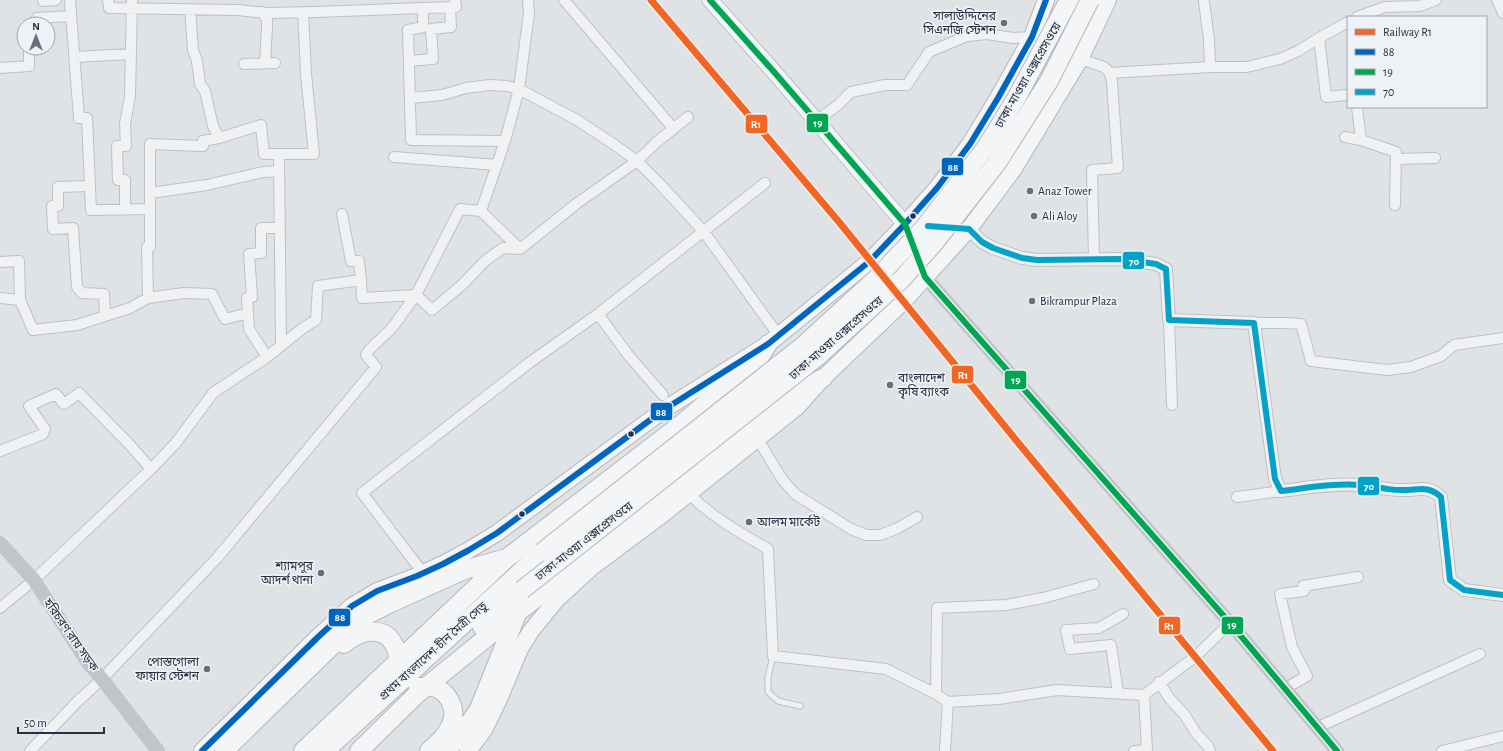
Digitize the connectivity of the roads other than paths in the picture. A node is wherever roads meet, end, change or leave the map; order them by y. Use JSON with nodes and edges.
{"nodes":[{"id":1,"x":56,"y":0,"type":"edge"},
{"id":2,"x":70,"y":0,"type":"edge"},
{"id":3,"x":108,"y":0,"type":"edge"},
{"id":4,"x":528,"y":0,"type":"edge"},
{"id":5,"x":564,"y":0,"type":"edge"},
{"id":6,"x":710,"y":0,"type":"edge"},
{"id":7,"x":1037,"y":0,"type":"edge"},
{"id":8,"x":1046,"y":0,"type":"edge"},
{"id":9,"x":1069,"y":0,"type":"edge"},
{"id":10,"x":1090,"y":0,"type":"edge"},
{"id":11,"x":1108,"y":0,"type":"edge"},
{"id":12,"x":1436,"y":0,"type":"edge"},
{"id":13,"x":1497,"y":0,"type":"edge"},
{"id":14,"x":43,"y":1,"type":"dead end"},
{"id":15,"x":1204,"y":2,"type":"dead end"},
{"id":16,"x":132,"y":4,"type":"edge"},
{"id":17,"x":453,"y":4,"type":"edge"},
{"id":18,"x":423,"y":8,"type":"junction"},
{"id":19,"x":190,"y":9,"type":"junction"},
{"id":20,"x":262,"y":12,"type":"junction"},
{"id":21,"x":303,"y":12,"type":"junction"},
{"id":22,"x":1503,"y":13,"type":"edge"},
{"id":23,"x":71,"y":16,"type":"junction"},
{"id":24,"x":1360,"y":16,"type":"edge"},
{"id":25,"x":56,"y":17,"type":"edge"},
{"id":26,"x":1347,"y":23,"type":"edge"},
{"id":27,"x":1034,"y":32,"type":"junction"},
{"id":28,"x":1319,"y":38,"type":"junction"},
{"id":29,"x":131,"y":54,"type":"junction"},
{"id":30,"x":28,"y":56,"type":"edge"},
{"id":31,"x":75,"y":57,"type":"junction"},
{"id":32,"x":1080,"y":59,"type":"junction"},
{"id":33,"x":409,"y":61,"type":"junction"},
{"id":34,"x":264,"y":63,"type":"junction"},
{"id":35,"x":275,"y":63,"type":"dead end"},
{"id":36,"x":244,"y":64,"type":"dead end"},
{"id":37,"x":1210,"y":67,"type":"junction"},
{"id":38,"x":0,"y":68,"type":"edge"},
{"id":39,"x":1110,"y":73,"type":"junction"},
{"id":40,"x":519,"y":89,"type":"junction"},
{"id":41,"x":1347,"y":94,"type":"edge"},
{"id":42,"x":410,"y":98,"type":"junction"},
{"id":43,"x":1357,"y":108,"type":"edge"},
{"id":44,"x":688,"y":116,"type":"dead end"},
{"id":45,"x":816,"y":121,"type":"junction"},
{"id":46,"x":673,"y":128,"type":"junction"},
{"id":47,"x":1345,"y":136,"type":"dead end"},
{"id":48,"x":219,"y":138,"type":"junction"},
{"id":49,"x":1361,"y":140,"type":"junction"},
{"id":50,"x":505,"y":141,"type":"junction"},
{"id":51,"x":279,"y":154,"type":"junction"},
{"id":52,"x":394,"y":157,"type":"dead end"},
{"id":53,"x":1435,"y":158,"type":"dead end"},
{"id":54,"x":1396,"y":159,"type":"junction"},
{"id":55,"x":636,"y":161,"type":"junction"},
{"id":56,"x":497,"y":165,"type":"junction"},
{"id":57,"x":279,"y":171,"type":"junction"},
{"id":58,"x":765,"y":183,"type":"dead end"},
{"id":59,"x":90,"y":186,"type":"junction"},
{"id":60,"x":150,"y":193,"type":"junction"},
{"id":61,"x":1395,"y":205,"type":"dead end"},
{"id":62,"x":125,"y":209,"type":"junction"},
{"id":63,"x":150,"y":209,"type":"junction"},
{"id":64,"x":481,"y":211,"type":"junction"},
{"id":65,"x":342,"y":214,"type":"dead end"},
{"id":66,"x":905,"y":224,"type":"junction"},
{"id":67,"x":280,"y":228,"type":"junction"},
{"id":68,"x":969,"y":229,"type":"junction"},
{"id":69,"x":704,"y":232,"type":"junction"},
{"id":70,"x":520,"y":249,"type":"junction"},
{"id":71,"x":1094,"y":259,"type":"junction"},
{"id":72,"x":0,"y":262,"type":"edge"},
{"id":73,"x":925,"y":277,"type":"junction"},
{"id":74,"x":360,"y":280,"type":"junction"},
{"id":75,"x":416,"y":295,"type":"junction"},
{"id":76,"x":0,"y":298,"type":"edge"},
{"id":77,"x":148,"y":298,"type":"junction"},
{"id":78,"x":20,"y":300,"type":"junction"},
{"id":79,"x":248,"y":313,"type":"junction"},
{"id":80,"x":598,"y":314,"type":"junction"},
{"id":81,"x":105,"y":316,"type":"junction"},
{"id":82,"x":1169,"y":320,"type":"junction"},
{"id":83,"x":1254,"y":323,"type":"junction"},
{"id":84,"x":1503,"y":338,"type":"edge"},
{"id":85,"x":774,"y":340,"type":"junction"},
{"id":86,"x":281,"y":346,"type":"junction"},
{"id":87,"x":267,"y":357,"type":"junction"},
{"id":88,"x":823,"y":378,"type":"junction"},
{"id":89,"x":663,"y":395,"type":"dead end"},
{"id":90,"x":1172,"y":405,"type":"dead end"},
{"id":91,"x":757,"y":438,"type":"junction"},
{"id":92,"x":0,"y":451,"type":"edge"},
{"id":93,"x":151,"y":469,"type":"junction"},
{"id":94,"x":1281,"y":491,"type":"junction"},
{"id":95,"x":688,"y":494,"type":"junction"},
{"id":96,"x":1237,"y":497,"type":"dead end"},
{"id":97,"x":917,"y":517,"type":"dead end"},
{"id":98,"x":0,"y":543,"type":"edge"},
{"id":99,"x":542,"y":552,"type":"junction"},
{"id":100,"x":507,"y":558,"type":"junction"},
{"id":101,"x":423,"y":573,"type":"junction"},
{"id":102,"x":1358,"y":577,"type":"dead end"},
{"id":103,"x":34,"y":580,"type":"junction"},
{"id":104,"x":1094,"y":584,"type":"dead end"},
{"id":105,"x":522,"y":590,"type":"junction"},
{"id":106,"x":1503,"y":595,"type":"edge"},
{"id":107,"x":0,"y":608,"type":"edge"},
{"id":108,"x":517,"y":613,"type":"junction"},
{"id":109,"x":1123,"y":614,"type":"dead end"},
{"id":110,"x":1230,"y":623,"type":"junction"},
{"id":111,"x":1480,"y":654,"type":"dead end"},
{"id":112,"x":773,"y":656,"type":"junction"},
{"id":113,"x":102,"y":679,"type":"junction"},
{"id":114,"x":409,"y":679,"type":"junction"},
{"id":115,"x":1159,"y":682,"type":"junction"},
{"id":116,"x":1286,"y":688,"type":"junction"},
{"id":117,"x":1118,"y":693,"type":"junction"},
{"id":118,"x":936,"y":694,"type":"junction"},
{"id":119,"x":1144,"y":695,"type":"junction"},
{"id":120,"x":948,"y":702,"type":"junction"},
{"id":121,"x":800,"y":706,"type":"dead end"},
{"id":122,"x":1318,"y":727,"type":"junction"},
{"id":123,"x":1503,"y":736,"type":"edge"},
{"id":124,"x":158,"y":750,"type":"edge"},
{"id":125,"x":30,"y":751,"type":"edge"},
{"id":126,"x":202,"y":751,"type":"edge"},
{"id":127,"x":224,"y":751,"type":"edge"},
{"id":128,"x":234,"y":751,"type":"edge"},
{"id":129,"x":303,"y":751,"type":"edge"},
{"id":130,"x":324,"y":751,"type":"edge"},
{"id":131,"x":347,"y":751,"type":"edge"},
{"id":132,"x":359,"y":751,"type":"edge"},
{"id":133,"x":430,"y":751,"type":"edge"},
{"id":134,"x":445,"y":751,"type":"edge"},
{"id":135,"x":469,"y":751,"type":"edge"},
{"id":136,"x":946,"y":751,"type":"edge"},
{"id":137,"x":1134,"y":751,"type":"edge"},
{"id":138,"x":1210,"y":751,"type":"edge"},
{"id":139,"x":1337,"y":751,"type":"edge"},
{"id":140,"x":1442,"y":751,"type":"edge"}],
"edges":[{"from":1,"to":14,"type":"street"},
{"from":2,"to":23,"type":"street"},
{"from":3,"to":16,"type":"street"},
{"from":4,"to":40,"type":"street"},
{"from":5,"to":46,"type":"street"},
{"from":6,"to":45,"type":"main road"},
{"from":7,"to":27,"type":"highway"},
{"from":8,"to":27,"type":"highway"},
{"from":9,"to":99,"type":"highway","name":"ঢাকা-মাওয়া এক্সপ্রেসওয়ে","bridge":true},
{"from":10,"to":105,"type":"highway","name":"ঢাকা-মাওয়া এক্সপ্রেসওয়ে","bridge":true},
{"from":11,"to":32,"type":"highway"},
{"from":12,"to":24,"type":"street"},
{"from":13,"to":22,"type":"street"},
{"from":15,"to":37,"type":"street"},
{"from":16,"to":19,"type":"street"},
{"from":16,"to":29,"type":"street"},
{"from":17,"to":18,"type":"street"},
{"from":17,"to":33,"type":"street"},
{"from":18,"to":21,"type":"street"},
{"from":18,"to":33,"type":"street"},
{"from":19,"to":20,"type":"street"},
{"from":19,"to":48,"type":"street"},
{"from":20,"to":21,"type":"street"},
{"from":20,"to":34,"type":"street"},
{"from":21,"to":51,"type":"street"},
{"from":23,"to":25,"type":"street"},
{"from":23,"to":31,"type":"street"},
{"from":26,"to":28,"type":"street"},
{"from":27,"to":32,"type":"street"},
{"from":27,"to":45,"type":"street"},
{"from":27,"to":66,"type":"highway"},
{"from":28,"to":37,"type":"street"},
{"from":28,"to":41,"type":"street"},
{"from":29,"to":31,"type":"street"},
{"from":29,"to":62,"type":"street"},
{"from":30,"to":38,"type":"street"},
{"from":31,"to":59,"type":"street"},
{"from":32,"to":39,"type":"street"},
{"from":32,"to":68,"type":"highway"},
{"from":33,"to":42,"type":"street"},
{"from":34,"to":35,"type":"street"},
{"from":34,"to":36,"type":"street"},
{"from":37,"to":39,"type":"street"},
{"from":39,"to":71,"type":"street"},
{"from":40,"to":42,"type":"street"},
{"from":40,"to":50,"type":"street"},
{"from":40,"to":55,"type":"street"},
{"from":42,"to":50,"type":"street"},
{"from":43,"to":49,"type":"street"},
{"from":44,"to":46,"type":"street"},
{"from":45,"to":66,"type":"main road"},
{"from":46,"to":55,"type":"street"},
{"from":47,"to":49,"type":"street"},
{"from":48,"to":51,"type":"street"},
{"from":48,"to":60,"type":"street"},
{"from":49,"to":54,"type":"street"},
{"from":50,"to":56,"type":"street"},
{"from":51,"to":57,"type":"street"},
{"from":52,"to":56,"type":"street"},
{"from":53,"to":54,"type":"street"},
{"from":54,"to":61,"type":"street"},
{"from":55,"to":69,"type":"street"},
{"from":55,"to":70,"type":"street"},
{"from":56,"to":64,"type":"street"},
{"from":57,"to":60,"type":"street"},
{"from":57,"to":67,"type":"street"},
{"from":58,"to":69,"type":"street"},
{"from":59,"to":62,"type":"street"},
{"from":59,"to":81,"type":"street"},
{"from":60,"to":63,"type":"street"},
{"from":62,"to":63,"type":"street"},
{"from":63,"to":77,"type":"street"},
{"from":64,"to":70,"type":"street"},
{"from":64,"to":75,"type":"street"},
{"from":65,"to":74,"type":"street"},
{"from":66,"to":68,"type":"street"},
{"from":66,"to":73,"type":"main road"},
{"from":66,"to":85,"type":"highway"},
{"from":67,"to":79,"type":"street"},
{"from":67,"to":86,"type":"street"},
{"from":68,"to":71,"type":"street"},
{"from":68,"to":73,"type":"highway"},
{"from":69,"to":80,"type":"street"},
{"from":69,"to":85,"type":"street"},
{"from":70,"to":75,"type":"street"},
{"from":71,"to":82,"type":"street"},
{"from":72,"to":78,"type":"street"},
{"from":73,"to":88,"type":"highway"},
{"from":73,"to":110,"type":"main road"},
{"from":74,"to":75,"type":"street"},
{"from":74,"to":86,"type":"street"},
{"from":75,"to":113,"type":"street"},
{"from":76,"to":78,"type":"street"},
{"from":77,"to":79,"type":"street"},
{"from":77,"to":81,"type":"street"},
{"from":78,"to":81,"type":"street"},
{"from":79,"to":87,"type":"street"},
{"from":80,"to":89,"type":"street"},
{"from":80,"to":101,"type":"street"},
{"from":82,"to":83,"type":"street"},
{"from":82,"to":90,"type":"street"},
{"from":83,"to":84,"type":"street"},
{"from":83,"to":94,"type":"street"},
{"from":85,"to":100,"type":"highway"},
{"from":85,"to":101,"type":"highway"},
{"from":86,"to":87,"type":"street"},
{"from":87,"to":93,"type":"street"},
{"from":88,"to":91,"type":"highway"},
{"from":88,"to":108,"type":"highway"},
{"from":91,"to":95,"type":"highway"},
{"from":91,"to":97,"type":"street"},
{"from":92,"to":93,"type":"street"},
{"from":93,"to":103,"type":"street"},
{"from":94,"to":96,"type":"street"},
{"from":94,"to":106,"type":"street"},
{"from":95,"to":112,"type":"street"},
{"from":95,"to":135,"type":"highway"},
{"from":98,"to":103,"type":"main road","name":"হরিচরণ রায় সড়ক"},
{"from":99,"to":100,"type":"highway"},
{"from":99,"to":114,"type":"highway","name":"প্রথম বাংলাদেশ-চীন মৈত্রী সেতু"},
{"from":100,"to":114,"type":"highway"},
{"from":100,"to":127,"type":"highway"},
{"from":101,"to":126,"type":"highway"},
{"from":102,"to":116,"type":"street"},
{"from":103,"to":107,"type":"street"},
{"from":103,"to":113,"type":"main road","name":"হরিচরণ রায় সড়ক"},
{"from":104,"to":118,"type":"street"},
{"from":105,"to":108,"type":"highway"},
{"from":105,"to":114,"type":"highway","name":"ঢাকা-মাওয়া এক্সপ্রেসওয়ে"},
{"from":108,"to":114,"type":"highway"},
{"from":108,"to":134,"type":"highway"},
{"from":109,"to":117,"type":"street"},
{"from":110,"to":115,"type":"street"},
{"from":110,"to":116,"type":"main road"},
{"from":111,"to":122,"type":"street"},
{"from":112,"to":118,"type":"street"},
{"from":112,"to":121,"type":"lane"},
{"from":113,"to":124,"type":"main road","name":"হরিচরণ রায় সড়ক"},
{"from":113,"to":125,"type":"street"},
{"from":114,"to":128,"type":"highway"},
{"from":114,"to":129,"type":"highway"},
{"from":114,"to":130,"type":"highway","name":"প্রথম বাংলাদেশ-চীন মৈত্রী সেতু"},
{"from":114,"to":131,"type":"highway"},
{"from":114,"to":132,"type":"highway"},
{"from":114,"to":133,"type":"highway"},
{"from":115,"to":119,"type":"street"},
{"from":115,"to":138,"type":"street"},
{"from":116,"to":122,"type":"main road"},
{"from":117,"to":119,"type":"street"},
{"from":117,"to":120,"type":"street"},
{"from":118,"to":120,"type":"street"},
{"from":119,"to":137,"type":"street"},
{"from":120,"to":136,"type":"street"},
{"from":122,"to":139,"type":"main road"},
{"from":123,"to":140,"type":"street"}]}
